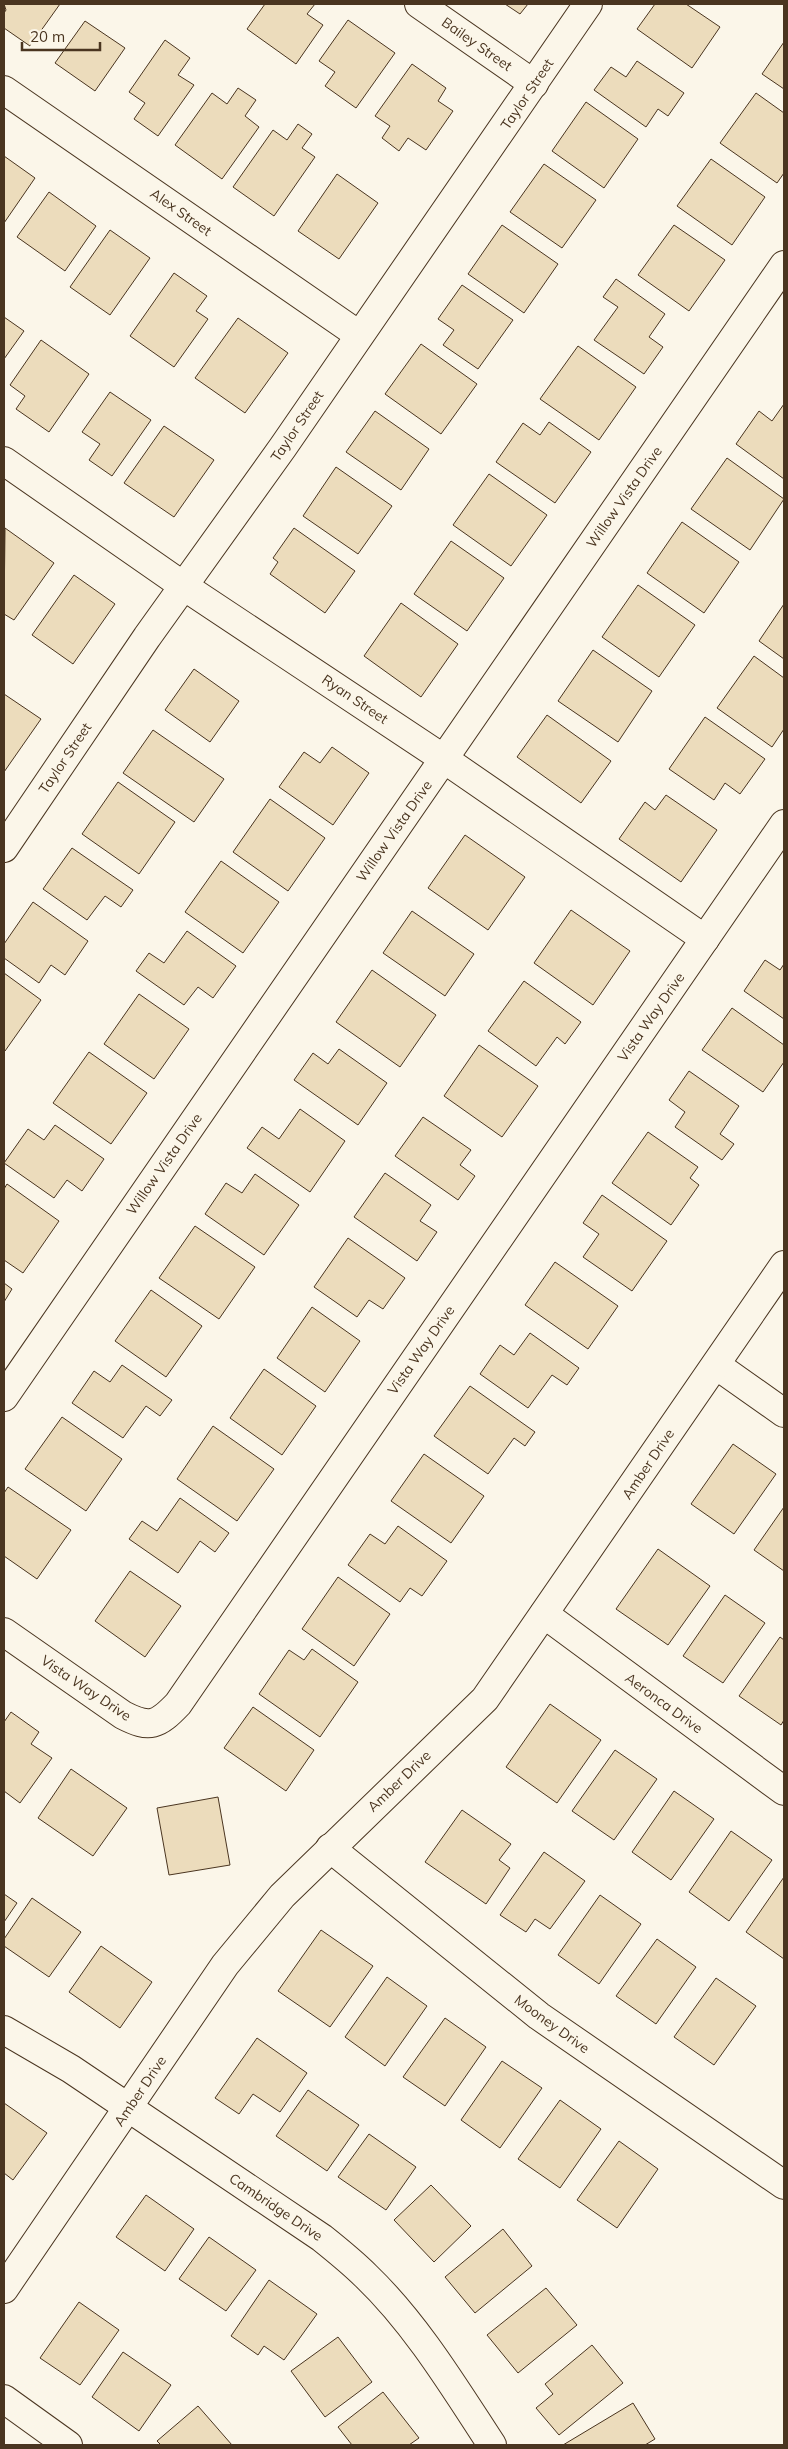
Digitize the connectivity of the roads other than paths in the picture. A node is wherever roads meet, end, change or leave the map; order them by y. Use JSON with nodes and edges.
{"nodes":[{"id":1,"x":419,"y":4,"type":"edge"},
{"id":2,"x":588,"y":4,"type":"edge"},
{"id":3,"x":534,"y":84,"type":"junction"},
{"id":4,"x":4,"y":90,"type":"edge"},
{"id":5,"x":784,"y":265,"type":"edge"},
{"id":6,"x":359,"y":335,"type":"junction"},
{"id":7,"x":4,"y":460,"type":"edge"},
{"id":8,"x":185,"y":587,"type":"junction"},
{"id":9,"x":444,"y":759,"type":"junction"},
{"id":10,"x":784,"y":824,"type":"edge"},
{"id":11,"x":6,"y":840,"type":"edge"},
{"id":12,"x":705,"y":939,"type":"junction"},
{"id":13,"x":784,"y":1265,"type":"edge"},
{"id":14,"x":716,"y":1365,"type":"junction"},
{"id":15,"x":4,"y":1397,"type":"edge"},
{"id":16,"x":784,"y":1413,"type":"edge"},
{"id":17,"x":544,"y":1614,"type":"junction"},
{"id":18,"x":4,"y":1632,"type":"edge"},
{"id":19,"x":784,"y":1791,"type":"edge"},
{"id":20,"x":330,"y":1848,"type":"junction"},
{"id":21,"x":4,"y":2030,"type":"edge"},
{"id":22,"x":129,"y":2108,"type":"junction"},
{"id":23,"x":784,"y":2185,"type":"edge"},
{"id":24,"x":4,"y":2289,"type":"edge"},
{"id":25,"x":4,"y":2399,"type":"edge"},
{"id":26,"x":68,"y":2445,"type":"edge"},
{"id":27,"x":492,"y":2445,"type":"edge"}],
"edges":[{"from":1,"to":3,"type":"street","name":"Bailey Street"},
{"from":2,"to":3,"type":"street","name":"Taylor Street"},
{"from":3,"to":6,"type":"street","name":"Taylor Street"},
{"from":4,"to":6,"type":"street","name":"Alex Street"},
{"from":5,"to":9,"type":"street","name":"Willow Vista Drive"},
{"from":6,"to":8,"type":"street","name":"Taylor Street"},
{"from":7,"to":8,"type":"street","name":"Ryan Street"},
{"from":8,"to":9,"type":"street","name":"Ryan Street"},
{"from":8,"to":11,"type":"street","name":"Taylor Street"},
{"from":9,"to":12,"type":"street","name":"Ryan Street"},
{"from":9,"to":15,"type":"street","name":"Willow Vista Drive"},
{"from":10,"to":12,"type":"street","name":"Vista Way Drive"},
{"from":12,"to":18,"type":"street","name":"Vista Way Drive"},
{"from":13,"to":14,"type":"street","name":"Amber Drive"},
{"from":14,"to":16,"type":"street"},
{"from":14,"to":17,"type":"street","name":"Amber Drive"},
{"from":17,"to":19,"type":"street","name":"Aeronca Drive"},
{"from":17,"to":20,"type":"street","name":"Amber Drive"},
{"from":20,"to":22,"type":"street","name":"Amber Drive"},
{"from":20,"to":23,"type":"street","name":"Mooney Drive"},
{"from":21,"to":22,"type":"street","name":"Cambridge Drive"},
{"from":22,"to":24,"type":"street","name":"Amber Drive"},
{"from":22,"to":27,"type":"street","name":"Cambridge Drive"},
{"from":25,"to":26,"type":"street"}]}
